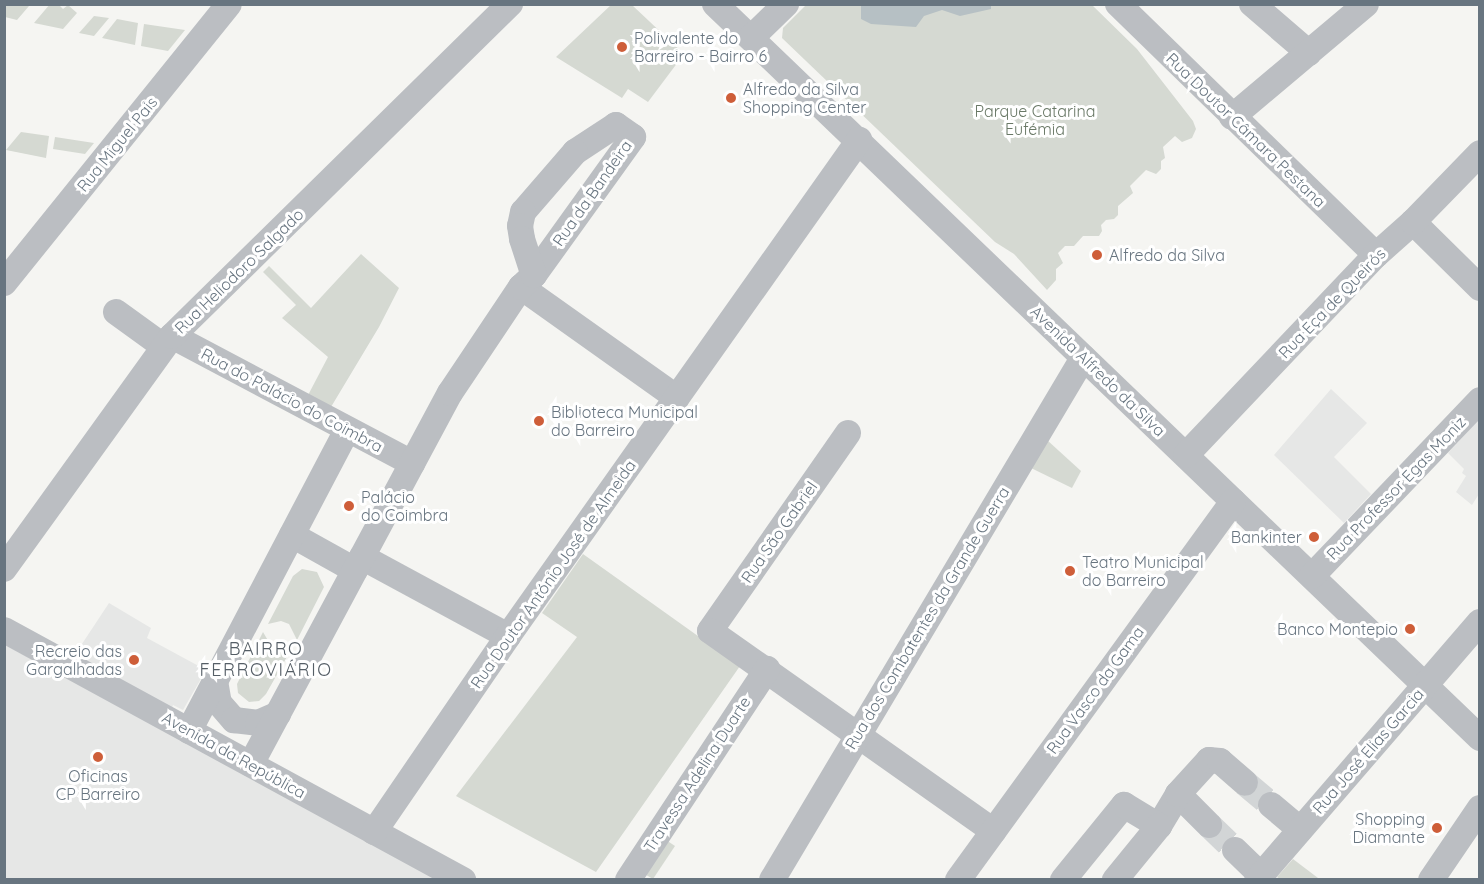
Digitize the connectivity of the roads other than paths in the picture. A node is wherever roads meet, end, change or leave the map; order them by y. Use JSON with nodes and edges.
{"nodes":[{"id":1,"x":230,"y":4,"type":"edge"},
{"id":2,"x":510,"y":4,"type":"edge"},
{"id":3,"x":715,"y":4,"type":"edge"},
{"id":4,"x":786,"y":4,"type":"edge"},
{"id":5,"x":1118,"y":4,"type":"edge"},
{"id":6,"x":1252,"y":4,"type":"edge"},
{"id":7,"x":1366,"y":4,"type":"edge"},
{"id":8,"x":751,"y":38,"type":"junction"},
{"id":9,"x":1309,"y":52,"type":"junction"},
{"id":10,"x":1232,"y":117,"type":"junction"},
{"id":11,"x":859,"y":140,"type":"junction"},
{"id":12,"x":1479,"y":153,"type":"edge"},
{"id":13,"x":1413,"y":222,"type":"junction"},
{"id":14,"x":1376,"y":255,"type":"junction"},
{"id":15,"x":528,"y":281,"type":"junction"},
{"id":16,"x":4,"y":283,"type":"edge"},
{"id":17,"x":1479,"y":288,"type":"edge"},
{"id":18,"x":116,"y":312,"type":"dead end"},
{"id":19,"x":168,"y":341,"type":"junction"},
{"id":20,"x":1083,"y":358,"type":"junction"},
{"id":21,"x":677,"y":398,"type":"junction"},
{"id":22,"x":1479,"y":400,"type":"edge"},
{"id":23,"x":348,"y":430,"type":"junction"},
{"id":24,"x":848,"y":433,"type":"dead end"},
{"id":25,"x":1186,"y":455,"type":"junction"},
{"id":26,"x":412,"y":463,"type":"junction"},
{"id":27,"x":1233,"y":501,"type":"junction"},
{"id":28,"x":292,"y":535,"type":"junction"},
{"id":29,"x":358,"y":563,"type":"junction"},
{"id":30,"x":4,"y":569,"type":"edge"},
{"id":31,"x":1312,"y":576,"type":"junction"},
{"id":32,"x":1479,"y":622,"type":"edge"},
{"id":33,"x":4,"y":630,"type":"edge"},
{"id":34,"x":508,"y":636,"type":"junction"},
{"id":35,"x":767,"y":669,"type":"junction"},
{"id":36,"x":215,"y":681,"type":"junction"},
{"id":37,"x":1424,"y":685,"type":"junction"},
{"id":38,"x":278,"y":714,"type":"junction"},
{"id":39,"x":189,"y":731,"type":"junction"},
{"id":40,"x":858,"y":734,"type":"junction"},
{"id":41,"x":1479,"y":738,"type":"edge"},
{"id":42,"x":251,"y":764,"type":"junction"},
{"id":43,"x":1245,"y":783,"type":"tunnel mouth"},
{"id":44,"x":1178,"y":794,"type":"junction"},
{"id":45,"x":1271,"y":805,"type":"tunnel mouth"},
{"id":46,"x":1479,"y":808,"type":"edge"},
{"id":47,"x":1209,"y":825,"type":"tunnel mouth"},
{"id":48,"x":1159,"y":826,"type":"junction"},
{"id":49,"x":1300,"y":829,"type":"junction"},
{"id":50,"x":993,"y":831,"type":"junction"},
{"id":51,"x":374,"y":832,"type":"junction"},
{"id":52,"x":1235,"y":850,"type":"tunnel mouth"},
{"id":53,"x":1259,"y":877,"type":"edge"},
{"id":54,"x":464,"y":879,"type":"edge"},
{"id":55,"x":628,"y":879,"type":"edge"},
{"id":56,"x":772,"y":879,"type":"edge"},
{"id":57,"x":958,"y":879,"type":"edge"},
{"id":58,"x":1063,"y":879,"type":"edge"},
{"id":59,"x":1114,"y":879,"type":"edge"},
{"id":60,"x":1431,"y":879,"type":"edge"}],
"edges":[{"from":1,"to":16,"type":"street","name":"Rua Miguel Pais"},
{"from":2,"to":19,"type":"street","name":"Rua Heliodoro Salgado"},
{"from":3,"to":8,"type":"street","name":"Avenida Alfredo da Silva"},
{"from":4,"to":8,"type":"street"},
{"from":5,"to":10,"type":"street","name":"Rua Doutor Câmara Pestana"},
{"from":6,"to":9,"type":"street"},
{"from":7,"to":9,"type":"street"},
{"from":8,"to":11,"type":"street","name":"Avenida Alfredo da Silva"},
{"from":9,"to":10,"type":"street"},
{"from":10,"to":14,"type":"street","name":"Rua Doutor Câmara Pestana"},
{"from":11,"to":20,"type":"street","name":"Avenida Alfredo da Silva"},
{"from":11,"to":21,"type":"street","name":"Rua Doutor António José de Almeida"},
{"from":12,"to":13,"type":"street","name":"Rua Eça de Queirós"},
{"from":13,"to":14,"type":"street","name":"Rua Eça de Queirós"},
{"from":13,"to":17,"type":"street"},
{"from":14,"to":25,"type":"street","name":"Rua Eça de Queirós"},
{"from":15,"to":15,"type":"street","name":"Rua da Bandeira"},
{"from":15,"to":21,"type":"street"},
{"from":15,"to":26,"type":"street","name":"Rua da Bandeira"},
{"from":18,"to":19,"type":"street","name":"Rua do Palácio do Coimbra"},
{"from":19,"to":23,"type":"street","name":"Rua do Palácio do Coimbra"},
{"from":19,"to":30,"type":"street","name":"Rua Heliodoro Salgado"},
{"from":20,"to":25,"type":"street","name":"Avenida Alfredo da Silva"},
{"from":20,"to":40,"type":"street","name":"Rua dos Combatentes da Grande Guerra"},
{"from":21,"to":34,"type":"street","name":"Rua Doutor António José de Almeida"},
{"from":22,"to":31,"type":"street","name":"Rua Professor Egas Moniz"},
{"from":23,"to":26,"type":"street","name":"Rua do Palácio do Coimbra"},
{"from":23,"to":28,"type":"street"},
{"from":24,"to":35,"type":"street","name":"Rua São Gabriel"},
{"from":25,"to":27,"type":"street","name":"Avenida Alfredo da Silva"},
{"from":26,"to":29,"type":"street","name":"Rua da Bandeira"},
{"from":27,"to":31,"type":"street","name":"Avenida Alfredo da Silva"},
{"from":27,"to":50,"type":"street","name":"Rua Vasco da Gama"},
{"from":28,"to":29,"type":"street"},
{"from":28,"to":36,"type":"street"},
{"from":29,"to":34,"type":"street"},
{"from":29,"to":38,"type":"street","name":"Rua da Bandeira"},
{"from":31,"to":37,"type":"street","name":"Avenida Alfredo da Silva"},
{"from":32,"to":37,"type":"street","name":"Rua José Elias Garcia"},
{"from":33,"to":39,"type":"street","name":"Avenida da República"},
{"from":34,"to":51,"type":"street","name":"Rua Doutor António José de Almeida"},
{"from":35,"to":40,"type":"street"},
{"from":35,"to":55,"type":"street","name":"Travessa Adelina Duarte"},
{"from":36,"to":38,"type":"street"},
{"from":36,"to":39,"type":"street"},
{"from":37,"to":41,"type":"street","name":"Avenida Alfredo da Silva"},
{"from":37,"to":49,"type":"street","name":"Rua José Elias Garcia"},
{"from":38,"to":42,"type":"street","name":"Rua da Bandeira"},
{"from":39,"to":42,"type":"street","name":"Avenida da República"},
{"from":40,"to":50,"type":"street"},
{"from":40,"to":56,"type":"street","name":"Rua dos Combatentes da Grande Guerra"},
{"from":42,"to":51,"type":"street","name":"Avenida da República"},
{"from":43,"to":44,"type":"street"},
{"from":44,"to":47,"type":"street"},
{"from":44,"to":48,"type":"street"},
{"from":45,"to":49,"type":"street"},
{"from":46,"to":60,"type":"street"},
{"from":48,"to":58,"type":"street"},
{"from":48,"to":59,"type":"street"},
{"from":49,"to":53,"type":"street","name":"Rua José Elias Garcia"},
{"from":50,"to":57,"type":"street","name":"Rua Vasco da Gama"},
{"from":51,"to":54,"type":"street","name":"Avenida da República"},
{"from":52,"to":53,"type":"street"}]}
